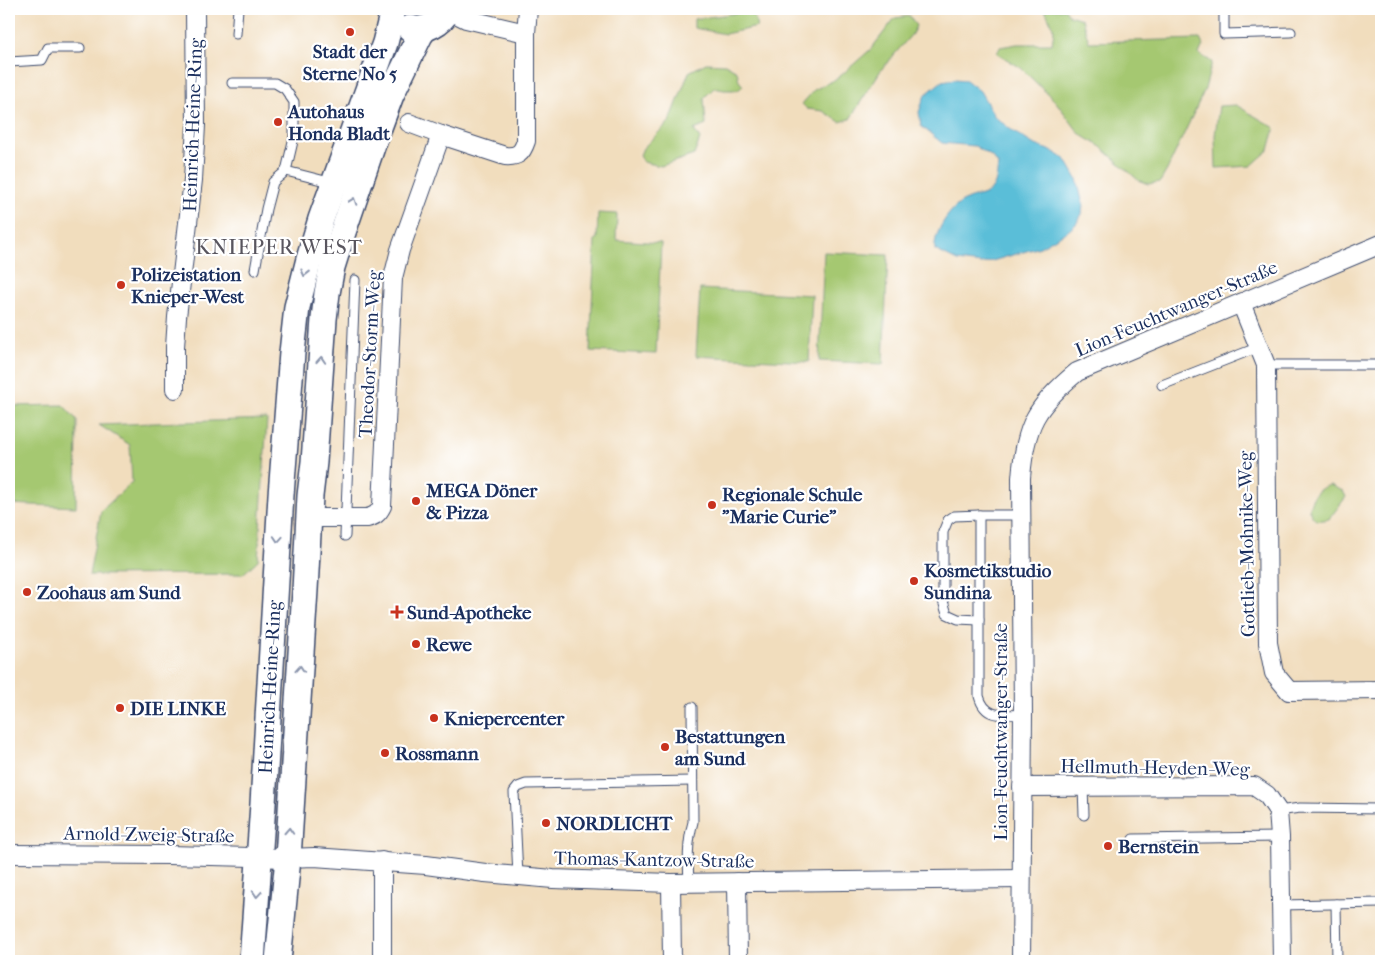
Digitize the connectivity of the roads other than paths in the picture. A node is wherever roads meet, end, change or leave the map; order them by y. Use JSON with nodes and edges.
{"nodes":[{"id":1,"x":195,"y":9,"type":"edge"},
{"id":2,"x":238,"y":9,"type":"edge"},
{"id":3,"x":528,"y":9,"type":"edge"},
{"id":4,"x":1224,"y":9,"type":"edge"},
{"id":5,"x":449,"y":10,"type":"edge"},
{"id":6,"x":388,"y":14,"type":"edge"},
{"id":7,"x":426,"y":28,"type":"junction"},
{"id":8,"x":1291,"y":32,"type":"dead end"},
{"id":9,"x":526,"y":33,"type":"junction"},
{"id":10,"x":236,"y":34,"type":"dead end"},
{"id":11,"x":80,"y":48,"type":"dead end"},
{"id":12,"x":9,"y":62,"type":"edge"},
{"id":13,"x":232,"y":83,"type":"dead end"},
{"id":14,"x":410,"y":123,"type":"dead end"},
{"id":15,"x":441,"y":135,"type":"junction"},
{"id":16,"x":286,"y":171,"type":"junction"},
{"id":17,"x":333,"y":184,"type":"junction"},
{"id":18,"x":1381,"y":244,"type":"edge"},
{"id":19,"x":255,"y":270,"type":"dead end"},
{"id":20,"x":355,"y":280,"type":"dead end"},
{"id":21,"x":1241,"y":303,"type":"junction"},
{"id":22,"x":1259,"y":347,"type":"junction"},
{"id":23,"x":1266,"y":365,"type":"junction"},
{"id":24,"x":1381,"y":365,"type":"edge"},
{"id":25,"x":1162,"y":385,"type":"dead end"},
{"id":26,"x":290,"y":387,"type":"junction"},
{"id":27,"x":175,"y":390,"type":"dead end"},
{"id":28,"x":288,"y":414,"type":"junction"},
{"id":29,"x":310,"y":507,"type":"junction"},
{"id":30,"x":980,"y":515,"type":"junction"},
{"id":31,"x":1021,"y":515,"type":"junction"},
{"id":32,"x":346,"y":517,"type":"junction"},
{"id":33,"x":345,"y":536,"type":"dead end"},
{"id":34,"x":979,"y":620,"type":"junction"},
{"id":35,"x":1381,"y":690,"type":"edge"},
{"id":36,"x":692,"y":707,"type":"dead end"},
{"id":37,"x":1023,"y":714,"type":"junction"},
{"id":38,"x":692,"y":781,"type":"junction"},
{"id":39,"x":1022,"y":787,"type":"junction"},
{"id":40,"x":1083,"y":787,"type":"junction"},
{"id":41,"x":1381,"y":809,"type":"edge"},
{"id":42,"x":1278,"y":811,"type":"junction"},
{"id":43,"x":1084,"y":815,"type":"dead end"},
{"id":44,"x":1280,"y":837,"type":"junction"},
{"id":45,"x":1133,"y":838,"type":"dead end"},
{"id":46,"x":9,"y":854,"type":"edge"},
{"id":47,"x":260,"y":858,"type":"junction"},
{"id":48,"x":288,"y":858,"type":"junction"},
{"id":49,"x":382,"y":861,"type":"junction"},
{"id":50,"x":518,"y":876,"type":"junction"},
{"id":51,"x":1021,"y":879,"type":"junction"},
{"id":52,"x":737,"y":882,"type":"junction"},
{"id":53,"x":671,"y":883,"type":"junction"},
{"id":54,"x":689,"y":883,"type":"junction"},
{"id":55,"x":1336,"y":904,"type":"junction"},
{"id":56,"x":1381,"y":904,"type":"edge"},
{"id":57,"x":1282,"y":906,"type":"junction"},
{"id":58,"x":252,"y":961,"type":"edge"},
{"id":59,"x":278,"y":961,"type":"edge"},
{"id":60,"x":382,"y":961,"type":"edge"},
{"id":61,"x":672,"y":961,"type":"edge"},
{"id":62,"x":738,"y":961,"type":"edge"},
{"id":63,"x":1021,"y":961,"type":"edge"},
{"id":64,"x":1282,"y":961,"type":"edge"},
{"id":65,"x":1338,"y":961,"type":"edge"}],
"edges":[{"from":1,"to":27,"type":"street","name":"Heinrich-Heine-Ring"},
{"from":2,"to":10,"type":"lane"},
{"from":3,"to":9,"type":"street"},
{"from":4,"to":8,"type":"lane"},
{"from":5,"to":7,"type":"main road"},
{"from":5,"to":9,"type":"street"},
{"from":6,"to":7,"type":"main road"},
{"from":6,"to":17,"type":"main road","name":"Heinrich-Heine-Ring"},
{"from":29,"to":7,"type":"main road","name":"Heinrich-Heine-Ring","one_way":true},
{"from":9,"to":15,"type":"street"},
{"from":11,"to":12,"type":"lane"},
{"from":13,"to":16,"type":"lane"},
{"from":14,"to":15,"type":"street"},
{"from":15,"to":32,"type":"street","name":"Theodor-Storm-Weg"},
{"from":16,"to":17,"type":"lane"},
{"from":16,"to":19,"type":"lane"},
{"from":17,"to":26,"type":"main road","name":"Heinrich-Heine-Ring","one_way":true},
{"from":18,"to":21,"type":"street","name":"Lion-Feuchtwanger-Straße"},
{"from":20,"to":32,"type":"lane"},
{"from":21,"to":22,"type":"street","name":"Gottlieb-Mohnike-Weg"},
{"from":21,"to":31,"type":"street","name":"Lion-Feuchtwanger-Straße"},
{"from":22,"to":23,"type":"street","name":"Gottlieb-Mohnike-Weg"},
{"from":22,"to":25,"type":"lane"},
{"from":23,"to":24,"type":"lane"},
{"from":23,"to":35,"type":"street","name":"Gottlieb-Mohnike-Weg"},
{"from":26,"to":28,"type":"main road","name":"Heinrich-Heine-Ring"},
{"from":26,"to":29,"type":"main road","name":"Heinrich-Heine-Ring"},
{"from":28,"to":29,"type":"main road","name":"Heinrich-Heine-Ring"},
{"from":28,"to":47,"type":"main road","name":"Heinrich-Heine-Ring","one_way":true},
{"from":29,"to":32,"type":"street","name":"Theodor-Storm-Weg"},
{"from":48,"to":29,"type":"main road","name":"Heinrich-Heine-Ring","one_way":true},
{"from":30,"to":31,"type":"lane"},
{"from":30,"to":34,"type":"lane"},
{"from":30,"to":34,"type":"lane"},
{"from":31,"to":37,"type":"street","name":"Lion-Feuchtwanger-Straße"},
{"from":32,"to":33,"type":"lane"},
{"from":34,"to":37,"type":"lane"},
{"from":36,"to":38,"type":"lane"},
{"from":37,"to":39,"type":"street","name":"Lion-Feuchtwanger-Straße"},
{"from":38,"to":50,"type":"lane"},
{"from":38,"to":54,"type":"lane"},
{"from":39,"to":40,"type":"street","name":"Hellmuth-Heyden-Weg"},
{"from":39,"to":51,"type":"street","name":"Lion-Feuchtwanger-Straße"},
{"from":40,"to":42,"type":"street","name":"Hellmuth-Heyden-Weg"},
{"from":40,"to":43,"type":"lane"},
{"from":41,"to":42,"type":"lane"},
{"from":42,"to":44,"type":"street"},
{"from":44,"to":45,"type":"lane"},
{"from":44,"to":57,"type":"street"},
{"from":46,"to":47,"type":"street","name":"Arnold-Zweig-Straße"},
{"from":47,"to":48,"type":"street","name":"Arnold-Zweig-Straße"},
{"from":47,"to":58,"type":"main road","name":"Heinrich-Heine-Ring","one_way":true},
{"from":48,"to":49,"type":"street","name":"Thomas-Kantzow-Straße"},
{"from":48,"to":59,"type":"main road","name":"Heinrich-Heine-Ring"},
{"from":49,"to":50,"type":"street","name":"Thomas-Kantzow-Straße"},
{"from":49,"to":60,"type":"street"},
{"from":50,"to":53,"type":"street","name":"Thomas-Kantzow-Straße"},
{"from":51,"to":52,"type":"street","name":"Thomas-Kantzow-Straße"},
{"from":51,"to":63,"type":"street","name":"Lion-Feuchtwanger-Straße"},
{"from":52,"to":54,"type":"street","name":"Thomas-Kantzow-Straße"},
{"from":52,"to":62,"type":"street"},
{"from":53,"to":54,"type":"street","name":"Thomas-Kantzow-Straße"},
{"from":53,"to":61,"type":"street"},
{"from":55,"to":56,"type":"lane"},
{"from":55,"to":57,"type":"lane"},
{"from":55,"to":65,"type":"lane"},
{"from":57,"to":64,"type":"street"}]}
